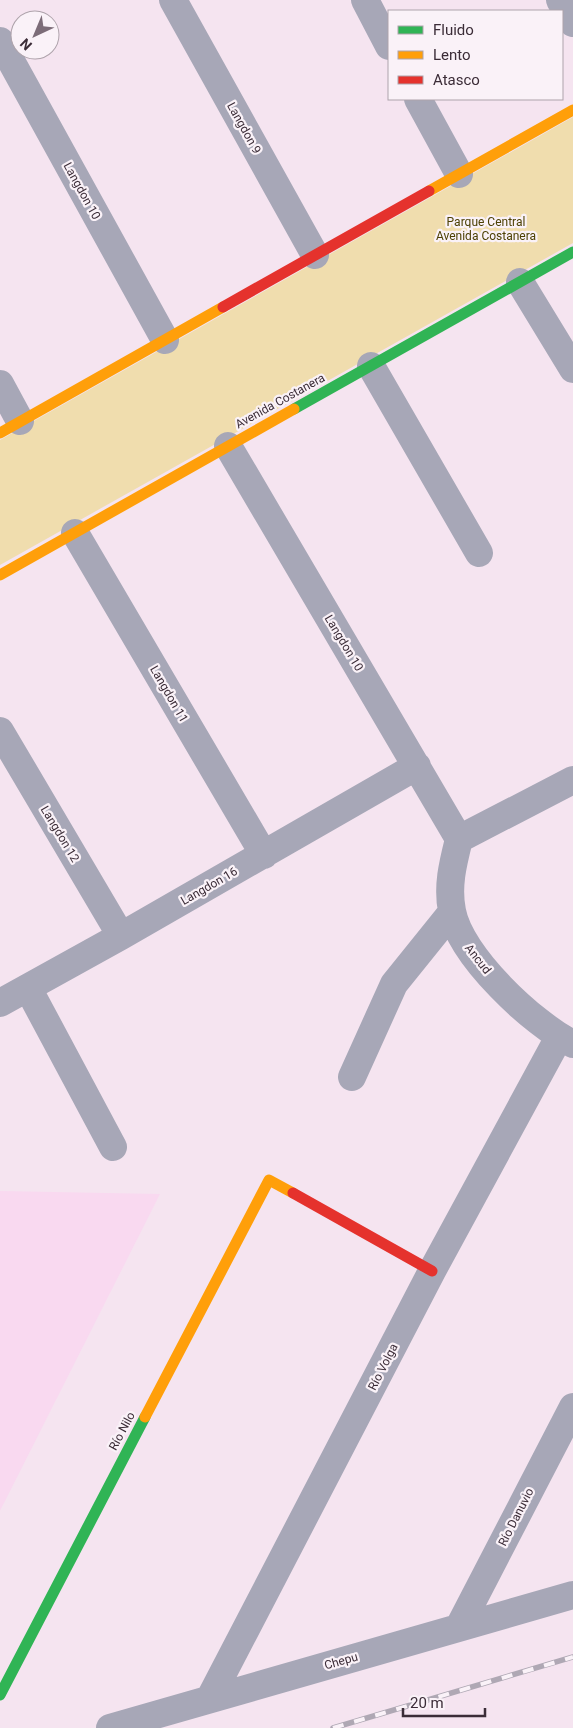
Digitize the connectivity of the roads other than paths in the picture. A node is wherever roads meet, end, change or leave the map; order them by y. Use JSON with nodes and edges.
{"nodes":[{"id":1,"x":173,"y":0,"type":"edge"},
{"id":2,"x":365,"y":0,"type":"edge"},
{"id":3,"x":560,"y":0,"type":"edge"},
{"id":4,"x":573,"y":23,"type":"edge"},
{"id":5,"x":0,"y":41,"type":"edge"},
{"id":6,"x":388,"y":44,"type":"edge"},
{"id":7,"x":419,"y":100,"type":"edge"},
{"id":8,"x":573,"y":110,"type":"edge"},
{"id":9,"x":459,"y":174,"type":"junction"},
{"id":10,"x":573,"y":252,"type":"edge"},
{"id":11,"x":315,"y":255,"type":"junction"},
{"id":12,"x":520,"y":282,"type":"junction"},
{"id":13,"x":165,"y":340,"type":"junction"},
{"id":14,"x":371,"y":366,"type":"junction"},
{"id":15,"x":573,"y":369,"type":"edge"},
{"id":16,"x":0,"y":384,"type":"edge"},
{"id":17,"x":10,"y":427,"type":"edge"},
{"id":18,"x":228,"y":446,"type":"junction"},
{"id":19,"x":75,"y":533,"type":"junction"},
{"id":20,"x":479,"y":553,"type":"dead end"},
{"id":21,"x":0,"y":575,"type":"edge"},
{"id":22,"x":0,"y":731,"type":"edge"},
{"id":23,"x":417,"y":766,"type":"junction"},
{"id":24,"x":573,"y":780,"type":"edge"},
{"id":25,"x":459,"y":839,"type":"junction"},
{"id":26,"x":264,"y":855,"type":"junction"},
{"id":27,"x":452,"y":912,"type":"junction"},
{"id":28,"x":121,"y":936,"type":"junction"},
{"id":29,"x":28,"y":988,"type":"junction"},
{"id":30,"x":0,"y":1003,"type":"edge"},
{"id":31,"x":566,"y":1041,"type":"edge"},
{"id":32,"x":352,"y":1077,"type":"dead end"},
{"id":33,"x":113,"y":1147,"type":"dead end"},
{"id":34,"x":432,"y":1272,"type":"junction"},
{"id":35,"x":573,"y":1407,"type":"edge"},
{"id":36,"x":573,"y":1595,"type":"edge"},
{"id":37,"x":459,"y":1627,"type":"junction"},
{"id":38,"x":0,"y":1695,"type":"edge"},
{"id":39,"x":210,"y":1698,"type":"junction"},
{"id":40,"x":110,"y":1728,"type":"edge"}],
"edges":[{"from":1,"to":11,"type":"street","name":"Langdon 9"},
{"from":2,"to":6,"type":"street"},
{"from":3,"to":4,"type":"street"},
{"from":5,"to":13,"type":"street","name":"Langdon 10"},
{"from":7,"to":9,"type":"street"},
{"from":8,"to":9,"type":"main road"},
{"from":9,"to":11,"type":"main road"},
{"from":10,"to":12,"type":"main road","name":"Avenida Costanera"},
{"from":11,"to":13,"type":"main road"},
{"from":12,"to":14,"type":"main road","name":"Avenida Costanera"},
{"from":12,"to":15,"type":"street"},
{"from":13,"to":17,"type":"main road"},
{"from":14,"to":18,"type":"main road","name":"Avenida Costanera"},
{"from":14,"to":20,"type":"street"},
{"from":16,"to":17,"type":"street"},
{"from":18,"to":19,"type":"main road","name":"Avenida Costanera"},
{"from":18,"to":23,"type":"street","name":"Langdon 10"},
{"from":19,"to":21,"type":"main road","name":"Avenida Costanera"},
{"from":19,"to":26,"type":"street","name":"Langdon 11"},
{"from":22,"to":28,"type":"street","name":"Langdon 12"},
{"from":23,"to":25,"type":"street","name":"Langdon 10"},
{"from":23,"to":26,"type":"street","name":"Langdon 16"},
{"from":24,"to":25,"type":"street"},
{"from":25,"to":27,"type":"street","name":"Ancud"},
{"from":26,"to":28,"type":"street","name":"Langdon 16"},
{"from":27,"to":31,"type":"street","name":"Ancud"},
{"from":27,"to":32,"type":"street"},
{"from":28,"to":29,"type":"street","name":"Langdon 16"},
{"from":29,"to":30,"type":"street","name":"Langdon 16"},
{"from":29,"to":33,"type":"street"},
{"from":31,"to":34,"type":"street","name":"Río Volga"},
{"from":34,"to":38,"type":"main road","name":"Río Nilo"},
{"from":34,"to":39,"type":"street","name":"Río Volga"},
{"from":35,"to":37,"type":"street","name":"Río Danuvio"},
{"from":36,"to":37,"type":"street","name":"Chepu"},
{"from":37,"to":39,"type":"street","name":"Chepu"},
{"from":39,"to":40,"type":"street","name":"Chepu"}]}
